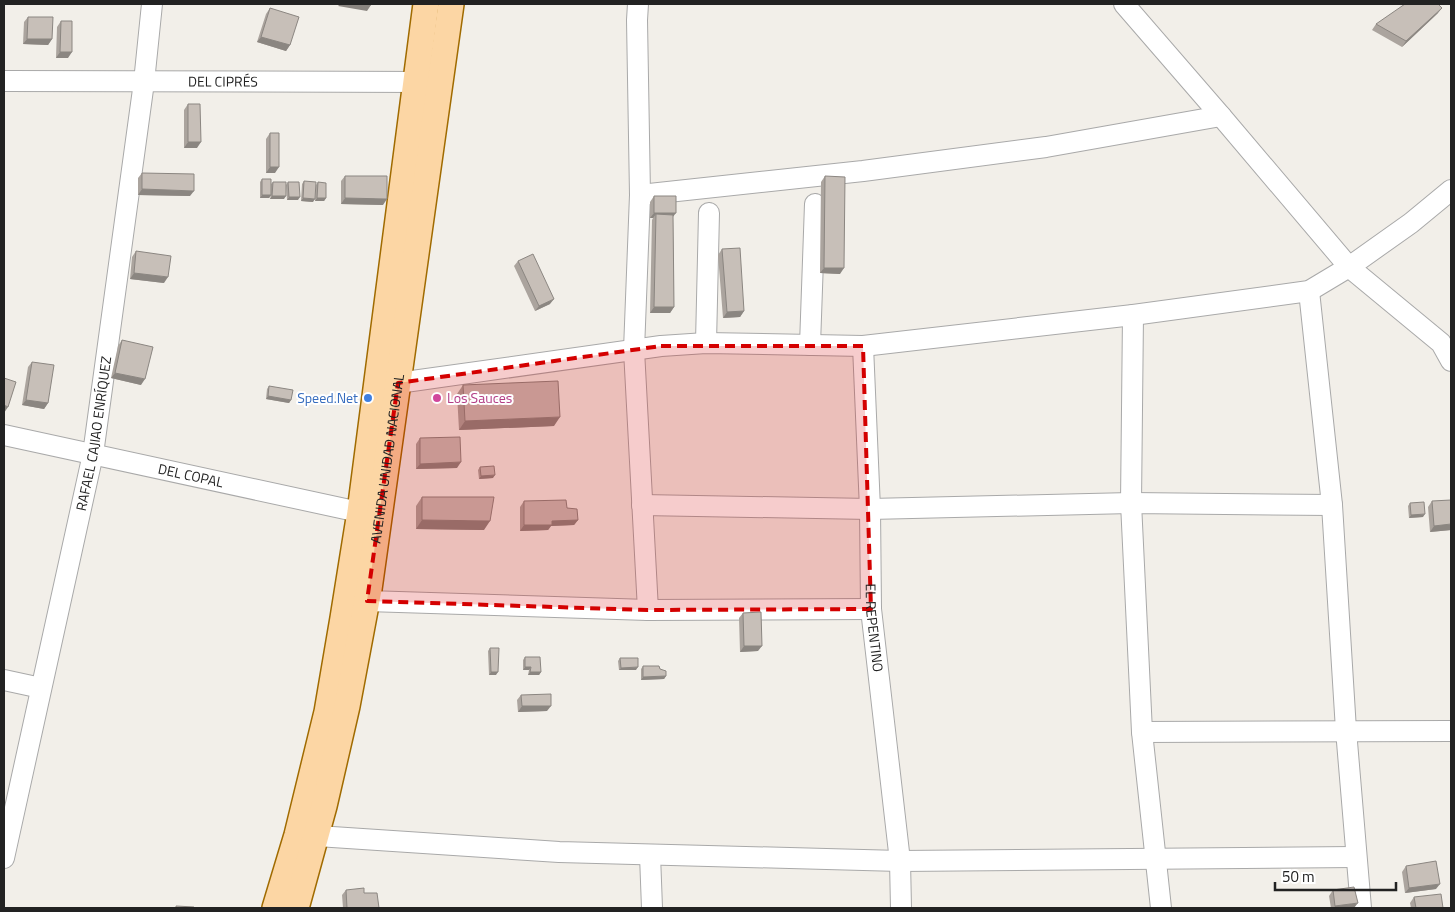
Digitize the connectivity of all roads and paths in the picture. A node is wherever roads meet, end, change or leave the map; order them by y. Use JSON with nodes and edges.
{"nodes":[{"id":1,"x":152,"y":4,"type":"edge"},
{"id":2,"x":426,"y":4,"type":"edge"},
{"id":3,"x":452,"y":4,"type":"edge"},
{"id":4,"x":638,"y":4,"type":"edge"},
{"id":5,"x":1124,"y":4,"type":"edge"},
{"id":6,"x":4,"y":81,"type":"edge"},
{"id":7,"x":144,"y":82,"type":"junction"},
{"id":8,"x":416,"y":82,"type":"junction"},
{"id":9,"x":441,"y":82,"type":"junction"},
{"id":10,"x":1221,"y":116,"type":"junction"},
{"id":11,"x":1451,"y":190,"type":"edge"},
{"id":12,"x":640,"y":195,"type":"junction"},
{"id":13,"x":815,"y":204,"type":"dead end"},
{"id":14,"x":709,"y":213,"type":"dead end"},
{"id":15,"x":1349,"y":267,"type":"junction"},
{"id":16,"x":1309,"y":291,"type":"junction"},
{"id":17,"x":1133,"y":315,"type":"junction"},
{"id":18,"x":706,"y":343,"type":"junction"},
{"id":19,"x":810,"y":345,"type":"junction"},
{"id":20,"x":863,"y":346,"type":"junction"},
{"id":21,"x":634,"y":350,"type":"junction"},
{"id":22,"x":1451,"y":361,"type":"edge"},
{"id":23,"x":398,"y":383,"type":"junction"},
{"id":24,"x":4,"y":435,"type":"edge"},
{"id":25,"x":93,"y":454,"type":"junction"},
{"id":26,"x":1131,"y":503,"type":"junction"},
{"id":27,"x":642,"y":505,"type":"junction"},
{"id":28,"x":1332,"y":505,"type":"junction"},
{"id":29,"x":870,"y":509,"type":"junction"},
{"id":30,"x":369,"y":515,"type":"junction"},
{"id":31,"x":367,"y":601,"type":"junction"},
{"id":32,"x":870,"y":609,"type":"junction"},
{"id":33,"x":648,"y":610,"type":"junction"},
{"id":34,"x":4,"y":680,"type":"edge"},
{"id":35,"x":41,"y":688,"type":"junction"},
{"id":36,"x":1346,"y":730,"type":"junction"},
{"id":37,"x":1451,"y":731,"type":"edge"},
{"id":38,"x":1142,"y":732,"type":"junction"},
{"id":39,"x":306,"y":836,"type":"junction"},
{"id":40,"x":650,"y":855,"type":"junction"},
{"id":41,"x":1356,"y":857,"type":"junction"},
{"id":42,"x":4,"y":858,"type":"edge"},
{"id":43,"x":1156,"y":860,"type":"junction"},
{"id":44,"x":900,"y":861,"type":"junction"},
{"id":45,"x":275,"y":908,"type":"edge"},
{"id":46,"x":296,"y":908,"type":"edge"},
{"id":47,"x":652,"y":908,"type":"edge"},
{"id":48,"x":901,"y":908,"type":"edge"},
{"id":49,"x":1161,"y":908,"type":"edge"},
{"id":50,"x":1360,"y":908,"type":"edge"}],
"edges":[{"from":1,"to":7,"type":"street","name":"RAFAEL CAJIAO ENRÍQUEZ"},
{"from":2,"to":8,"type":"main road","name":"AVENIDA UNIDAD NACIONAL"},
{"from":3,"to":9,"type":"main road","name":"AVENIDA UNIDAD NACIONAL"},
{"from":4,"to":12,"type":"street"},
{"from":5,"to":10,"type":"street"},
{"from":6,"to":7,"type":"street","name":"DEL CIPRÉS"},
{"from":7,"to":8,"type":"street","name":"DEL CIPRÉS"},
{"from":7,"to":25,"type":"street","name":"RAFAEL CAJIAO ENRÍQUEZ"},
{"from":8,"to":9,"type":"street","name":"DEL CIPRÉS"},
{"from":8,"to":30,"type":"main road","name":"AVENIDA UNIDAD NACIONAL"},
{"from":9,"to":23,"type":"main road","name":"AVENIDA UNIDAD NACIONAL"},
{"from":10,"to":12,"type":"street"},
{"from":10,"to":15,"type":"street"},
{"from":11,"to":15,"type":"street"},
{"from":12,"to":21,"type":"street"},
{"from":13,"to":19,"type":"street"},
{"from":14,"to":18,"type":"street"},
{"from":15,"to":16,"type":"street"},
{"from":15,"to":22,"type":"street"},
{"from":16,"to":17,"type":"street"},
{"from":16,"to":28,"type":"street"},
{"from":17,"to":20,"type":"street"},
{"from":17,"to":26,"type":"street"},
{"from":18,"to":19,"type":"street"},
{"from":18,"to":21,"type":"street"},
{"from":19,"to":20,"type":"street"},
{"from":20,"to":29,"type":"street","name":"EL REPENTINO"},
{"from":21,"to":23,"type":"street"},
{"from":21,"to":27,"type":"street"},
{"from":23,"to":30,"type":"main road","name":"AVENIDA UNIDAD NACIONAL"},
{"from":24,"to":25,"type":"street","name":"DEL COPAL"},
{"from":25,"to":30,"type":"street","name":"DEL COPAL"},
{"from":25,"to":35,"type":"street","name":"RAFAEL CAJIAO ENRÍQUEZ"},
{"from":26,"to":28,"type":"street"},
{"from":26,"to":29,"type":"street"},
{"from":26,"to":38,"type":"street"},
{"from":27,"to":29,"type":"street"},
{"from":27,"to":33,"type":"street"},
{"from":28,"to":36,"type":"street"},
{"from":29,"to":32,"type":"street","name":"EL REPENTINO"},
{"from":30,"to":31,"type":"main road","name":"AVENIDA UNIDAD NACIONAL"},
{"from":30,"to":39,"type":"main road","name":"AVENIDA UNIDAD NACIONAL"},
{"from":31,"to":33,"type":"street"},
{"from":31,"to":39,"type":"main road","name":"AVENIDA UNIDAD NACIONAL"},
{"from":32,"to":33,"type":"street"},
{"from":32,"to":44,"type":"street","name":"EL REPENTINO"},
{"from":34,"to":35,"type":"street"},
{"from":35,"to":42,"type":"street","name":"RAFAEL CAJIAO ENRÍQUEZ"},
{"from":36,"to":37,"type":"street"},
{"from":36,"to":38,"type":"street"},
{"from":36,"to":41,"type":"street"},
{"from":38,"to":43,"type":"street"},
{"from":39,"to":40,"type":"street"},
{"from":39,"to":45,"type":"main road","name":"AVENIDA UNIDAD NACIONAL"},
{"from":39,"to":46,"type":"main road","name":"AVENIDA UNIDAD NACIONAL"},
{"from":40,"to":44,"type":"street"},
{"from":40,"to":47,"type":"street"},
{"from":41,"to":43,"type":"street"},
{"from":41,"to":50,"type":"street"},
{"from":43,"to":44,"type":"street"},
{"from":43,"to":49,"type":"street"},
{"from":44,"to":48,"type":"street","name":"EL REPENTINO"}]}
